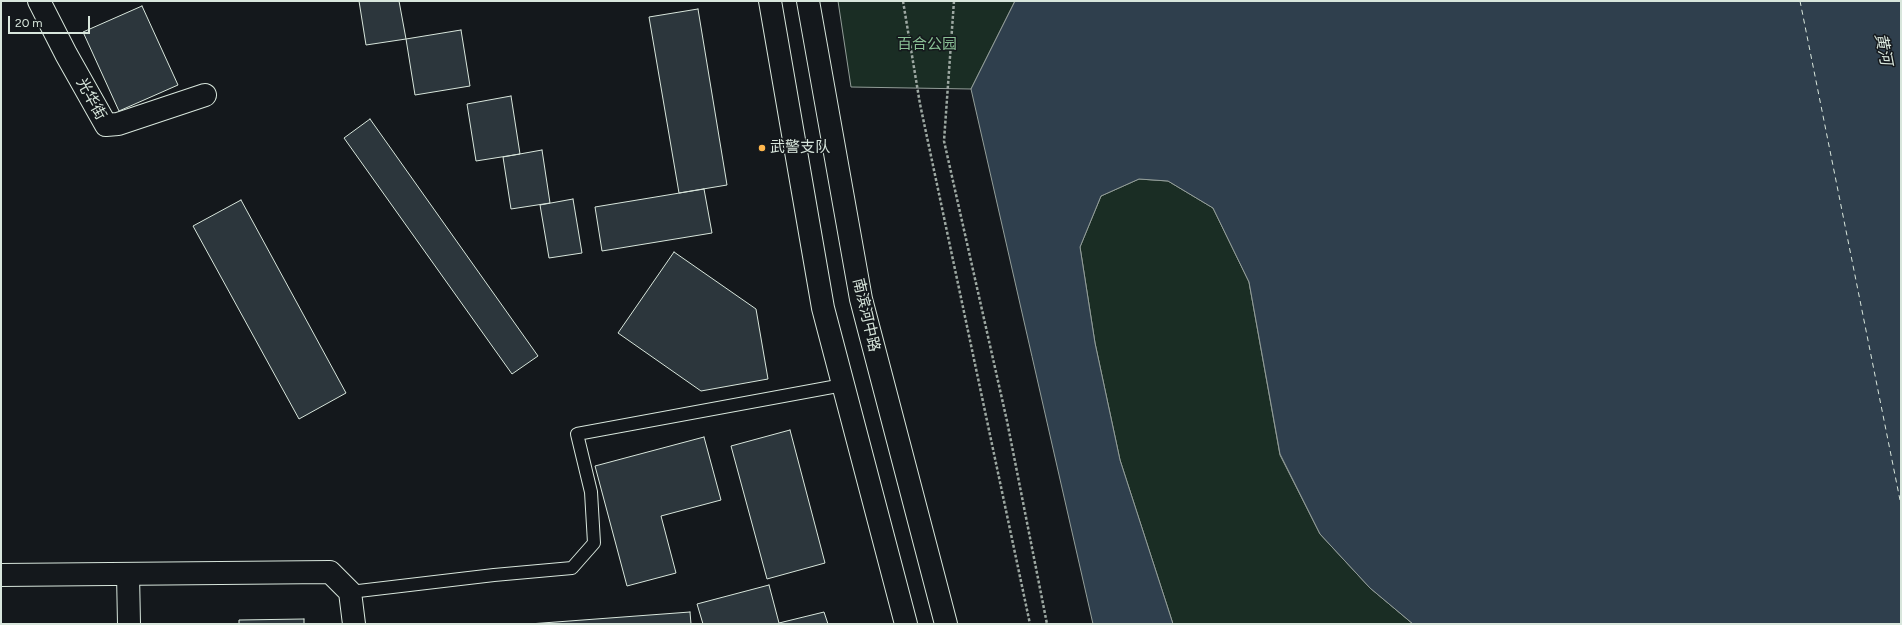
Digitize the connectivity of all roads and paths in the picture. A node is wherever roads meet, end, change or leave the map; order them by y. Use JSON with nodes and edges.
{"nodes":[{"id":1,"x":39,"y":1,"type":"edge"},
{"id":2,"x":770,"y":1,"type":"edge"},
{"id":3,"x":808,"y":1,"type":"edge"},
{"id":4,"x":904,"y":1,"type":"edge"},
{"id":5,"x":954,"y":1,"type":"edge"},
{"id":6,"x":205,"y":95,"type":"dead end"},
{"id":7,"x":842,"y":385,"type":"junction"},
{"id":8,"x":128,"y":574,"type":"junction"},
{"id":9,"x":1,"y":575,"type":"edge"},
{"id":10,"x":350,"y":592,"type":"junction"},
{"id":11,"x":129,"y":624,"type":"edge"},
{"id":12,"x":354,"y":624,"type":"edge"},
{"id":13,"x":906,"y":624,"type":"edge"},
{"id":14,"x":946,"y":624,"type":"edge"},
{"id":15,"x":1030,"y":624,"type":"edge"},
{"id":16,"x":1047,"y":624,"type":"edge"}],
"edges":[{"from":1,"to":6,"type":"main road","name":"光华街"},
{"from":2,"to":7,"type":"main road"},
{"from":3,"to":14,"type":"main road","name":"南滨河中路"},
{"from":4,"to":15,"type":"path"},
{"from":5,"to":16,"type":"path"},
{"from":7,"to":10,"type":"lane"},
{"from":7,"to":13,"type":"main road"},
{"from":8,"to":9,"type":"main road"},
{"from":8,"to":10,"type":"main road"},
{"from":8,"to":11,"type":"main road"},
{"from":10,"to":12,"type":"main road"}]}
